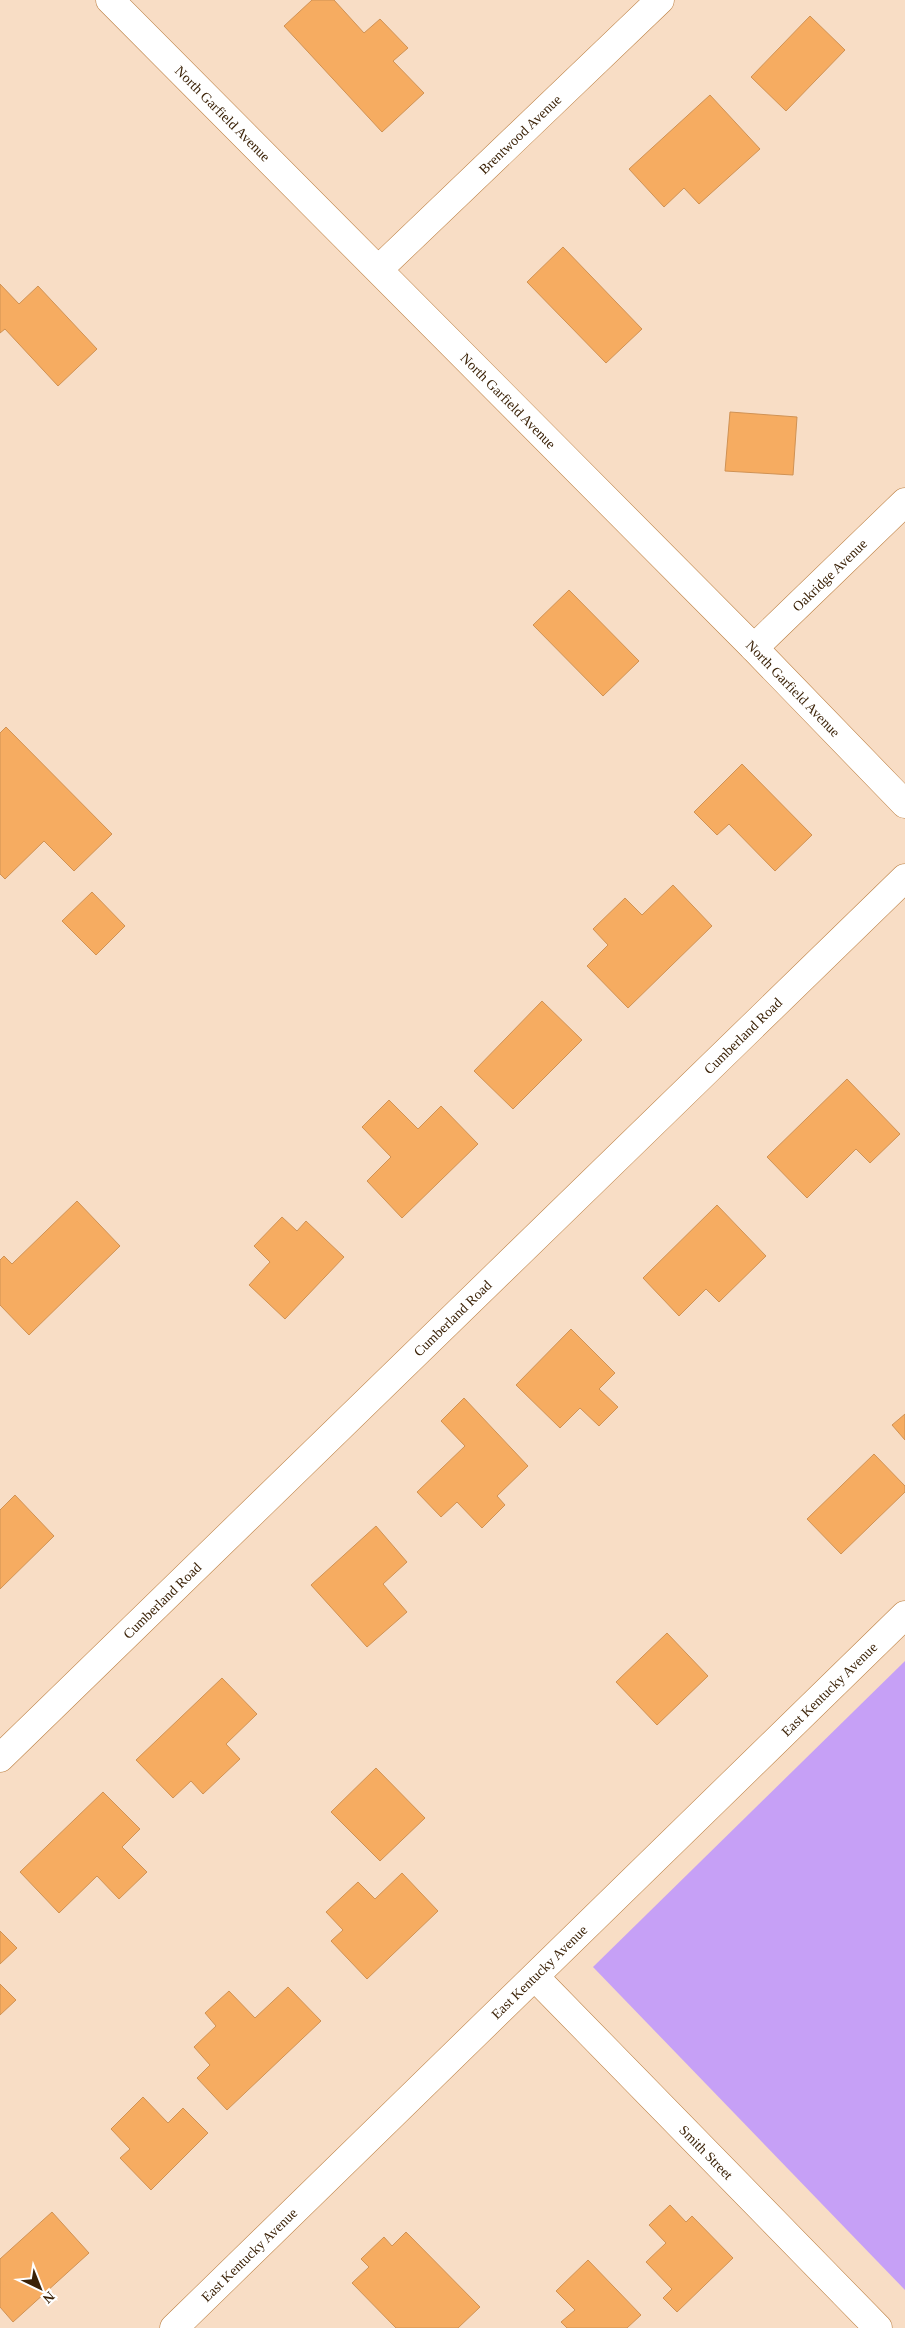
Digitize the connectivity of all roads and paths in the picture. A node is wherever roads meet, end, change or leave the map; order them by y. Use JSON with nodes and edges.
{"nodes":[{"id":1,"x":110,"y":0,"type":"edge"},
{"id":2,"x":660,"y":0,"type":"edge"},
{"id":3,"x":379,"y":269,"type":"junction"},
{"id":4,"x":905,"y":502,"type":"edge"},
{"id":5,"x":754,"y":648,"type":"junction"},
{"id":6,"x":905,"y":804,"type":"edge"},
{"id":7,"x":905,"y":878,"type":"edge"},
{"id":8,"x":905,"y":1616,"type":"edge"},
{"id":9,"x":0,"y":1758,"type":"edge"},
{"id":10,"x":535,"y":1977,"type":"junction"},
{"id":11,"x":174,"y":2328,"type":"edge"},
{"id":12,"x":878,"y":2328,"type":"edge"}],
"edges":[{"from":1,"to":3,"type":"street","name":"North Garfield Avenue"},
{"from":2,"to":3,"type":"street","name":"Brentwood Avenue"},
{"from":3,"to":5,"type":"street","name":"North Garfield Avenue"},
{"from":4,"to":5,"type":"street","name":"Oakridge Avenue"},
{"from":5,"to":6,"type":"street","name":"North Garfield Avenue"},
{"from":7,"to":9,"type":"street","name":"Cumberland Road"},
{"from":8,"to":10,"type":"street","name":"East Kentucky Avenue"},
{"from":10,"to":11,"type":"street","name":"East Kentucky Avenue"},
{"from":10,"to":12,"type":"street","name":"Smith Street"}]}
